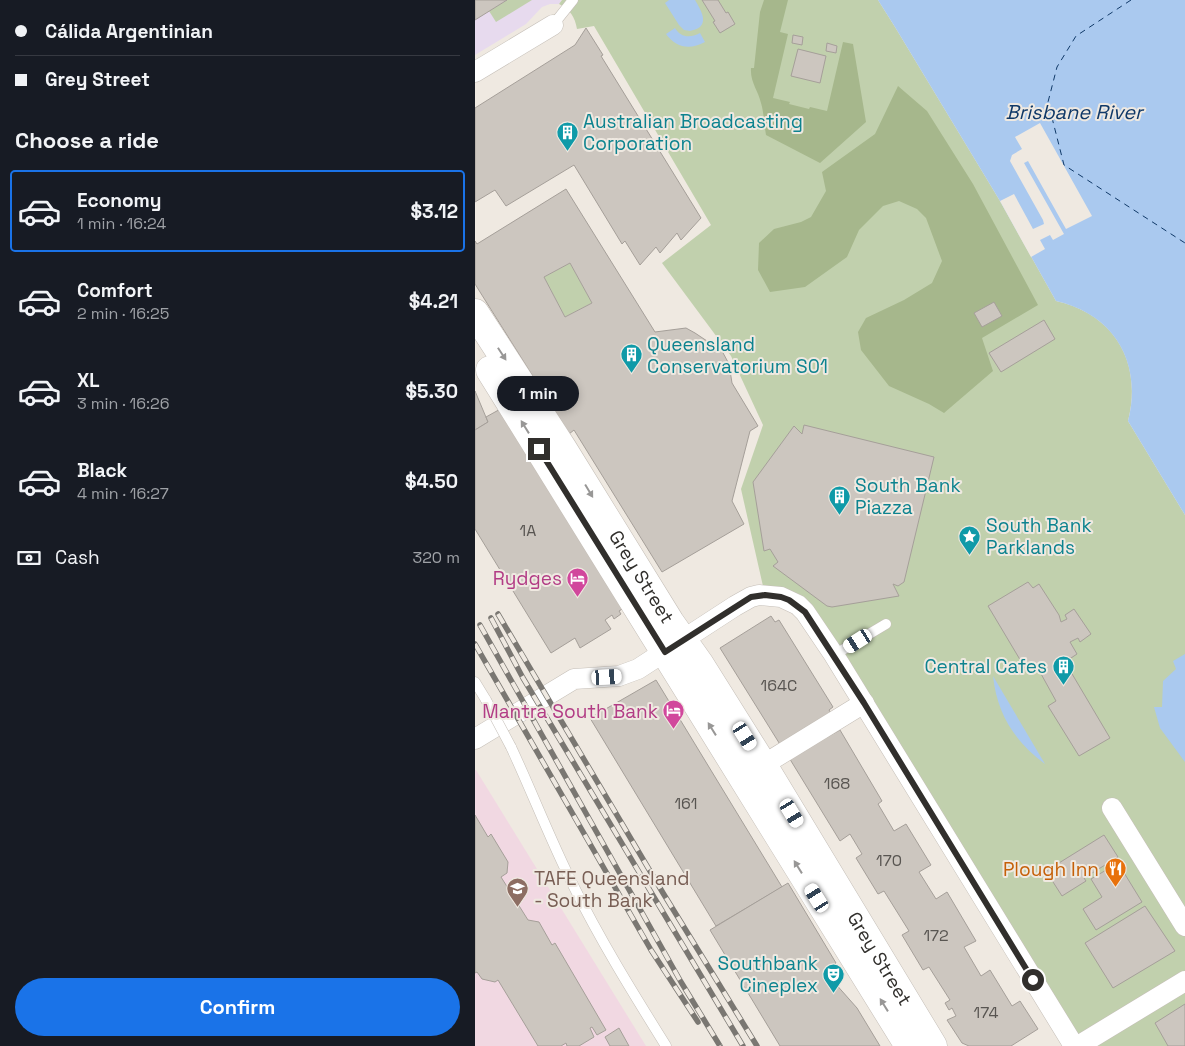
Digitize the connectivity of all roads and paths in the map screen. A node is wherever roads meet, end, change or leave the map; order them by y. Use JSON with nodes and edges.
{"nodes":[{"id":1,"x":573,"y":0,"type":"edge"},
{"id":2,"x":553,"y":25,"type":"joint"},
{"id":3,"x":475,"y":72,"type":"edge"},
{"id":4,"x":475,"y":313,"type":"edge"},
{"id":5,"x":475,"y":345,"type":"edge"},
{"id":6,"x":886,"y":624,"type":"dead end"},
{"id":7,"x":674,"y":646,"type":"junction"},
{"id":8,"x":834,"y":655,"type":"junction"},
{"id":9,"x":475,"y":682,"type":"edge"},
{"id":10,"x":864,"y":703,"type":"junction"},
{"id":11,"x":475,"y":739,"type":"edge"},
{"id":12,"x":763,"y":765,"type":"junction"},
{"id":13,"x":1112,"y":808,"type":"dead end"},
{"id":14,"x":1185,"y":926,"type":"edge"},
{"id":15,"x":1185,"y":981,"type":"edge"},
{"id":16,"x":666,"y":1046,"type":"edge"},
{"id":17,"x":909,"y":1046,"type":"edge"},
{"id":18,"x":933,"y":1046,"type":"edge"},
{"id":19,"x":1074,"y":1046,"type":"edge"},
{"id":20,"x":1078,"y":1046,"type":"edge"}],
"edges":[{"from":1,"to":2,"type":"lane"},
{"from":2,"to":3,"type":"street"},
{"from":4,"to":7,"type":"street","name":"Grey Street","one_way":true},
{"from":7,"to":5,"type":"street","name":"Grey Street","one_way":true},
{"from":6,"to":8,"type":"lane"},
{"from":7,"to":8,"type":"street"},
{"from":7,"to":11,"type":"street"},
{"from":7,"to":12,"type":"street","name":"Grey Street"},
{"from":17,"to":7,"type":"street","name":"Grey Street","one_way":true},
{"from":8,"to":10,"type":"street"},
{"from":9,"to":16,"type":"lane","bridge":true},
{"from":10,"to":12,"type":"street"},
{"from":10,"to":19,"type":"street"},
{"from":12,"to":18,"type":"street","name":"Grey Street"},
{"from":13,"to":14,"type":"street"},
{"from":15,"to":20,"type":"street"}]}
